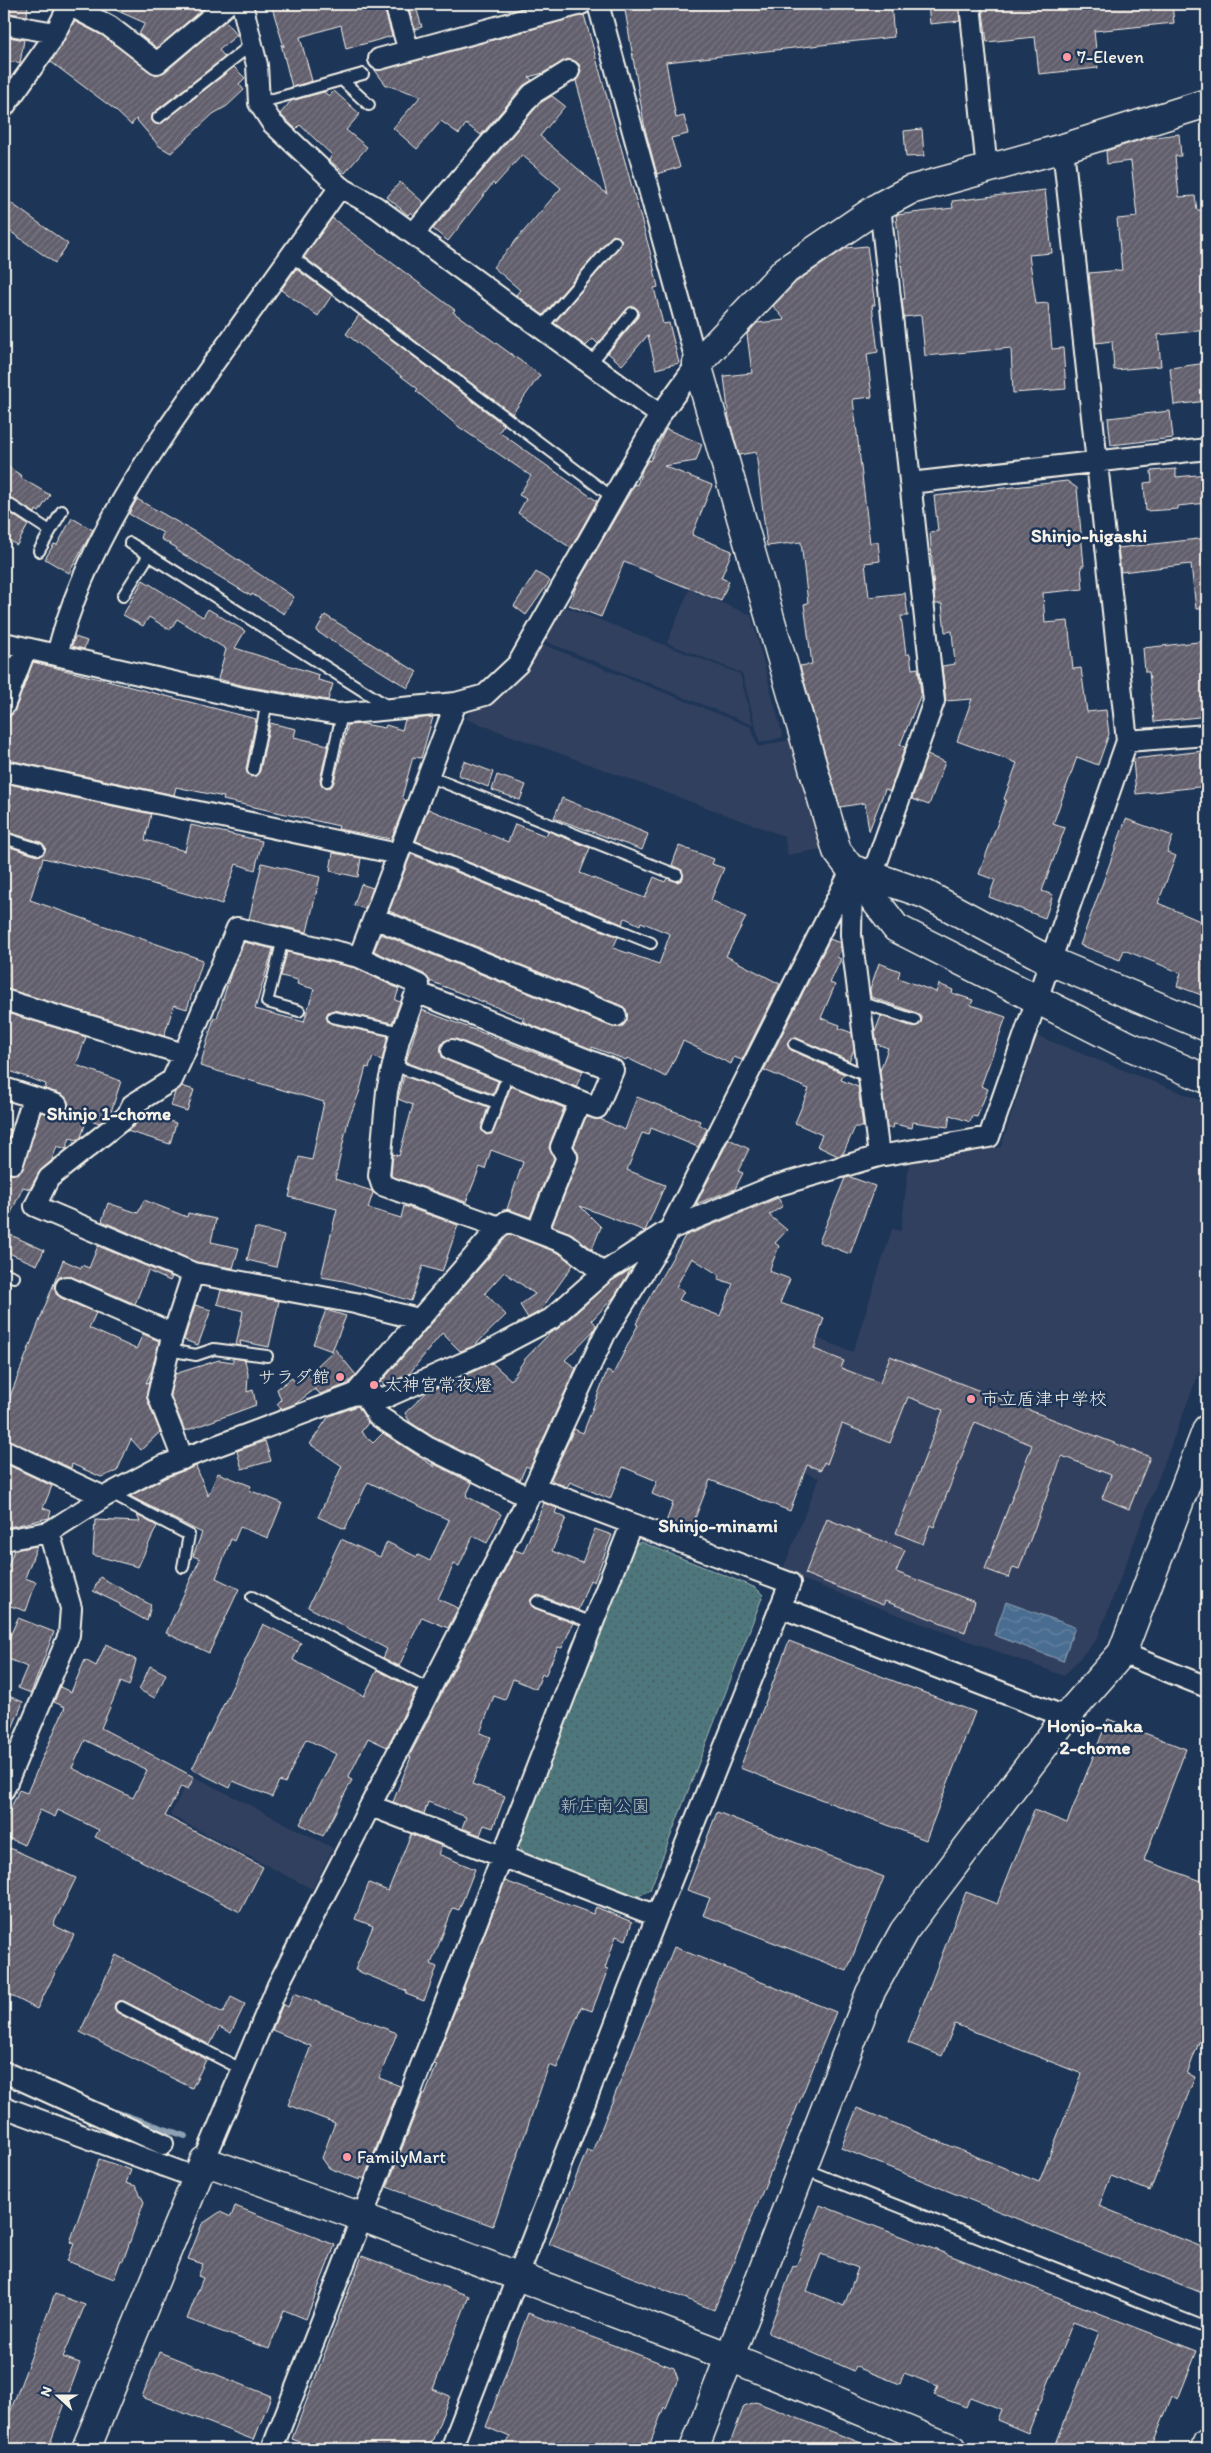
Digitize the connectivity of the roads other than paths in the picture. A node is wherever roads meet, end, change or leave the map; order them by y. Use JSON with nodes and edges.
{"nodes":[{"id":1,"x":227,"y":4,"type":"edge"},
{"id":2,"x":242,"y":4,"type":"edge"},
{"id":3,"x":395,"y":4,"type":"edge"},
{"id":4,"x":581,"y":4,"type":"edge"},
{"id":5,"x":598,"y":4,"type":"edge"},
{"id":6,"x":970,"y":4,"type":"edge"},
{"id":7,"x":70,"y":5,"type":"edge"},
{"id":8,"x":4,"y":24,"type":"edge"},
{"id":9,"x":55,"y":33,"type":"junction"},
{"id":10,"x":252,"y":44,"type":"junction"},
{"id":11,"x":410,"y":51,"type":"junction"},
{"id":12,"x":379,"y":59,"type":"dead end"},
{"id":13,"x":569,"y":71,"type":"dead end"},
{"id":14,"x":363,"y":74,"type":"dead end"},
{"id":15,"x":342,"y":80,"type":"junction"},
{"id":16,"x":1207,"y":102,"type":"edge"},
{"id":17,"x":259,"y":103,"type":"junction"},
{"id":18,"x":370,"y":105,"type":"dead end"},
{"id":19,"x":4,"y":107,"type":"edge"},
{"id":20,"x":158,"y":118,"type":"dead end"},
{"id":21,"x":1062,"y":148,"type":"junction"},
{"id":22,"x":987,"y":170,"type":"junction"},
{"id":23,"x":340,"y":187,"type":"junction"},
{"id":24,"x":880,"y":206,"type":"junction"},
{"id":25,"x":413,"y":234,"type":"junction"},
{"id":26,"x":615,"y":242,"type":"dead end"},
{"id":27,"x":291,"y":256,"type":"junction"},
{"id":28,"x":632,"y":313,"type":"dead end"},
{"id":29,"x":541,"y":328,"type":"junction"},
{"id":30,"x":590,"y":364,"type":"junction"},
{"id":31,"x":697,"y":364,"type":"junction"},
{"id":32,"x":660,"y":415,"type":"junction"},
{"id":33,"x":1207,"y":449,"type":"edge"},
{"id":34,"x":1097,"y":463,"type":"junction"},
{"id":35,"x":910,"y":482,"type":"junction"},
{"id":36,"x":612,"y":497,"type":"junction"},
{"id":37,"x":4,"y":501,"type":"edge"},
{"id":38,"x":62,"y":511,"type":"dead end"},
{"id":39,"x":50,"y":531,"type":"junction"},
{"id":40,"x":130,"y":544,"type":"dead end"},
{"id":41,"x":39,"y":551,"type":"dead end"},
{"id":42,"x":149,"y":556,"type":"junction"},
{"id":43,"x":124,"y":596,"type":"dead end"},
{"id":44,"x":4,"y":643,"type":"edge"},
{"id":45,"x":26,"y":648,"type":"junction"},
{"id":46,"x":57,"y":655,"type":"junction"},
{"id":47,"x":267,"y":702,"type":"junction"},
{"id":48,"x":456,"y":703,"type":"junction"},
{"id":49,"x":4,"y":706,"type":"edge"},
{"id":50,"x":393,"y":710,"type":"junction"},
{"id":51,"x":342,"y":714,"type":"junction"},
{"id":52,"x":1207,"y":735,"type":"edge"},
{"id":53,"x":1127,"y":741,"type":"junction"},
{"id":54,"x":253,"y":770,"type":"dead end"},
{"id":55,"x":4,"y":771,"type":"edge"},
{"id":56,"x":428,"y":776,"type":"junction"},
{"id":57,"x":328,"y":781,"type":"dead end"},
{"id":58,"x":4,"y":838,"type":"edge"},
{"id":59,"x":39,"y":849,"type":"dead end"},
{"id":60,"x":401,"y":849,"type":"junction"},
{"id":61,"x":862,"y":873,"type":"junction"},
{"id":62,"x":677,"y":875,"type":"dead end"},
{"id":63,"x":374,"y":918,"type":"junction"},
{"id":64,"x":283,"y":939,"type":"junction"},
{"id":65,"x":651,"y":943,"type":"dead end"},
{"id":66,"x":359,"y":957,"type":"junction"},
{"id":67,"x":1050,"y":962,"type":"junction"},
{"id":68,"x":416,"y":992,"type":"junction"},
{"id":69,"x":4,"y":1000,"type":"edge"},
{"id":70,"x":1035,"y":1000,"type":"junction"},
{"id":71,"x":860,"y":1002,"type":"junction"},
{"id":72,"x":299,"y":1011,"type":"dead end"},
{"id":73,"x":332,"y":1016,"type":"dead end"},
{"id":74,"x":616,"y":1016,"type":"dead end"},
{"id":75,"x":915,"y":1020,"type":"dead end"},
{"id":76,"x":1207,"y":1027,"type":"edge"},
{"id":77,"x":401,"y":1032,"type":"junction"},
{"id":78,"x":794,"y":1044,"type":"dead end"},
{"id":79,"x":452,"y":1050,"type":"dead end"},
{"id":80,"x":184,"y":1054,"type":"junction"},
{"id":81,"x":393,"y":1065,"type":"junction"},
{"id":82,"x":869,"y":1077,"type":"junction"},
{"id":83,"x":1207,"y":1079,"type":"edge"},
{"id":84,"x":504,"y":1085,"type":"dead end"},
{"id":85,"x":4,"y":1088,"type":"edge"},
{"id":86,"x":33,"y":1098,"type":"junction"},
{"id":87,"x":580,"y":1101,"type":"junction"},
{"id":88,"x":497,"y":1103,"type":"junction"},
{"id":89,"x":57,"y":1105,"type":"dead end"},
{"id":90,"x":488,"y":1128,"type":"dead end"},
{"id":91,"x":879,"y":1156,"type":"junction"},
{"id":92,"x":12,"y":1163,"type":"dead end"},
{"id":93,"x":499,"y":1227,"type":"junction"},
{"id":94,"x":670,"y":1228,"type":"junction"},
{"id":95,"x":537,"y":1232,"type":"junction"},
{"id":96,"x":193,"y":1273,"type":"junction"},
{"id":97,"x":603,"y":1274,"type":"junction"},
{"id":98,"x":66,"y":1287,"type":"dead end"},
{"id":99,"x":418,"y":1319,"type":"junction"},
{"id":100,"x":171,"y":1342,"type":"junction"},
{"id":101,"x":267,"y":1356,"type":"dead end"},
{"id":102,"x":360,"y":1395,"type":"junction"},
{"id":103,"x":1207,"y":1429,"type":"edge"},
{"id":104,"x":4,"y":1450,"type":"edge"},
{"id":105,"x":182,"y":1459,"type":"junction"},
{"id":106,"x":531,"y":1492,"type":"junction"},
{"id":107,"x":107,"y":1495,"type":"junction"},
{"id":108,"x":631,"y":1525,"type":"junction"},
{"id":109,"x":49,"y":1532,"type":"junction"},
{"id":110,"x":4,"y":1540,"type":"edge"},
{"id":111,"x":184,"y":1568,"type":"dead end"},
{"id":112,"x":252,"y":1597,"type":"dead end"},
{"id":113,"x":538,"y":1602,"type":"dead end"},
{"id":114,"x":780,"y":1607,"type":"junction"},
{"id":115,"x":593,"y":1623,"type":"junction"},
{"id":116,"x":1122,"y":1653,"type":"junction"},
{"id":117,"x":1207,"y":1687,"type":"edge"},
{"id":118,"x":430,"y":1690,"type":"junction"},
{"id":119,"x":1066,"y":1717,"type":"junction"},
{"id":120,"x":11,"y":1752,"type":"edge"},
{"id":121,"x":4,"y":1789,"type":"edge"},
{"id":122,"x":370,"y":1806,"type":"junction"},
{"id":123,"x":502,"y":1857,"type":"junction"},
{"id":124,"x":657,"y":1916,"type":"junction"},
{"id":125,"x":121,"y":2008,"type":"dead end"},
{"id":126,"x":242,"y":2070,"type":"junction"},
{"id":127,"x":4,"y":2072,"type":"edge"},
{"id":128,"x":4,"y":2107,"type":"edge"},
{"id":129,"x":163,"y":2144,"type":"dead end"},
{"id":130,"x":803,"y":2168,"type":"junction"},
{"id":131,"x":201,"y":2170,"type":"junction"},
{"id":132,"x":362,"y":2217,"type":"junction"},
{"id":133,"x":519,"y":2276,"type":"junction"},
{"id":134,"x":1207,"y":2328,"type":"edge"},
{"id":135,"x":730,"y":2357,"type":"junction"},
{"id":136,"x":1207,"y":2442,"type":"edge"},
{"id":137,"x":948,"y":2448,"type":"edge"},
{"id":138,"x":86,"y":2449,"type":"edge"},
{"id":139,"x":272,"y":2449,"type":"edge"},
{"id":140,"x":451,"y":2449,"type":"edge"},
{"id":141,"x":694,"y":2449,"type":"edge"},
{"id":142,"x":1205,"y":2449,"type":"edge"}],
"edges":[{"from":1,"to":7,"type":"street"},
{"from":2,"to":10,"type":"street"},
{"from":3,"to":11,"type":"street"},
{"from":4,"to":11,"type":"street"},
{"from":5,"to":31,"type":"street"},
{"from":6,"to":22,"type":"street"},
{"from":7,"to":9,"type":"street"},
{"from":8,"to":9,"type":"street"},
{"from":9,"to":19,"type":"street"},
{"from":10,"to":17,"type":"street"},
{"from":10,"to":20,"type":"lane"},
{"from":11,"to":12,"type":"street"},
{"from":13,"to":25,"type":"street"},
{"from":14,"to":15,"type":"lane"},
{"from":15,"to":17,"type":"lane"},
{"from":15,"to":18,"type":"lane"},
{"from":16,"to":21,"type":"street"},
{"from":17,"to":23,"type":"street"},
{"from":21,"to":22,"type":"street"},
{"from":21,"to":34,"type":"street"},
{"from":22,"to":24,"type":"street"},
{"from":23,"to":25,"type":"street"},
{"from":23,"to":27,"type":"street"},
{"from":24,"to":31,"type":"street"},
{"from":24,"to":35,"type":"street"},
{"from":25,"to":29,"type":"street"},
{"from":26,"to":29,"type":"lane"},
{"from":27,"to":36,"type":"lane"},
{"from":27,"to":46,"type":"street"},
{"from":28,"to":30,"type":"lane"},
{"from":29,"to":30,"type":"street"},
{"from":30,"to":32,"type":"street"},
{"from":31,"to":32,"type":"street"},
{"from":31,"to":61,"type":"street"},
{"from":32,"to":36,"type":"street"},
{"from":33,"to":34,"type":"street"},
{"from":34,"to":35,"type":"street"},
{"from":34,"to":53,"type":"street"},
{"from":35,"to":61,"type":"street"},
{"from":36,"to":48,"type":"street"},
{"from":37,"to":39,"type":"lane"},
{"from":38,"to":39,"type":"lane"},
{"from":39,"to":41,"type":"lane"},
{"from":40,"to":42,"type":"lane"},
{"from":42,"to":43,"type":"lane"},
{"from":42,"to":50,"type":"lane"},
{"from":44,"to":45,"type":"street"},
{"from":45,"to":46,"type":"street"},
{"from":45,"to":49,"type":"street"},
{"from":46,"to":47,"type":"street"},
{"from":47,"to":51,"type":"street"},
{"from":47,"to":54,"type":"lane"},
{"from":48,"to":50,"type":"street"},
{"from":48,"to":56,"type":"street"},
{"from":50,"to":51,"type":"street"},
{"from":51,"to":57,"type":"lane"},
{"from":52,"to":53,"type":"street"},
{"from":53,"to":67,"type":"street"},
{"from":55,"to":60,"type":"street"},
{"from":56,"to":60,"type":"street"},
{"from":56,"to":62,"type":"lane"},
{"from":58,"to":59,"type":"lane"},
{"from":60,"to":63,"type":"street"},
{"from":60,"to":65,"type":"lane"},
{"from":61,"to":67,"type":"street"},
{"from":61,"to":70,"type":"street"},
{"from":61,"to":71,"type":"street"},
{"from":61,"to":94,"type":"street"},
{"from":63,"to":66,"type":"street"},
{"from":63,"to":74,"type":"street"},
{"from":64,"to":66,"type":"street"},
{"from":64,"to":72,"type":"lane"},
{"from":64,"to":80,"type":"street"},
{"from":66,"to":68,"type":"street"},
{"from":67,"to":70,"type":"street"},
{"from":67,"to":76,"type":"street"},
{"from":68,"to":77,"type":"street"},
{"from":68,"to":87,"type":"street"},
{"from":69,"to":80,"type":"street"},
{"from":70,"to":83,"type":"street"},
{"from":70,"to":91,"type":"street"},
{"from":71,"to":75,"type":"lane"},
{"from":71,"to":82,"type":"street"},
{"from":73,"to":77,"type":"lane"},
{"from":77,"to":81,"type":"street"},
{"from":78,"to":82,"type":"lane"},
{"from":79,"to":87,"type":"street"},
{"from":80,"to":96,"type":"street"},
{"from":81,"to":88,"type":"lane"},
{"from":81,"to":93,"type":"street"},
{"from":82,"to":91,"type":"street"},
{"from":84,"to":88,"type":"lane"},
{"from":85,"to":86,"type":"street"},
{"from":86,"to":89,"type":"street"},
{"from":86,"to":92,"type":"street"},
{"from":87,"to":95,"type":"street"},
{"from":88,"to":90,"type":"lane"},
{"from":91,"to":94,"type":"street"},
{"from":93,"to":95,"type":"street"},
{"from":93,"to":99,"type":"street"},
{"from":94,"to":97,"type":"street"},
{"from":94,"to":106,"type":"street"},
{"from":95,"to":97,"type":"street"},
{"from":96,"to":99,"type":"street"},
{"from":96,"to":100,"type":"street"},
{"from":97,"to":102,"type":"street"},
{"from":98,"to":100,"type":"street"},
{"from":99,"to":102,"type":"street"},
{"from":100,"to":101,"type":"lane"},
{"from":100,"to":105,"type":"street"},
{"from":102,"to":105,"type":"street"},
{"from":102,"to":106,"type":"street"},
{"from":103,"to":116,"type":"street"},
{"from":104,"to":107,"type":"street"},
{"from":105,"to":107,"type":"street"},
{"from":106,"to":108,"type":"street"},
{"from":106,"to":118,"type":"street"},
{"from":107,"to":109,"type":"street"},
{"from":107,"to":111,"type":"lane"},
{"from":108,"to":114,"type":"street"},
{"from":108,"to":115,"type":"street"},
{"from":109,"to":110,"type":"street"},
{"from":109,"to":120,"type":"street"},
{"from":112,"to":118,"type":"lane"},
{"from":113,"to":115,"type":"lane"},
{"from":114,"to":119,"type":"street"},
{"from":114,"to":124,"type":"street"},
{"from":115,"to":123,"type":"street"},
{"from":116,"to":117,"type":"street"},
{"from":116,"to":119,"type":"street"},
{"from":118,"to":122,"type":"street"},
{"from":119,"to":130,"type":"street"},
{"from":120,"to":121,"type":"street"},
{"from":122,"to":123,"type":"street"},
{"from":122,"to":126,"type":"street"},
{"from":123,"to":124,"type":"street"},
{"from":123,"to":132,"type":"street"},
{"from":124,"to":133,"type":"street"},
{"from":125,"to":126,"type":"lane"},
{"from":126,"to":131,"type":"street"},
{"from":127,"to":129,"type":"street"},
{"from":128,"to":131,"type":"street"},
{"from":130,"to":134,"type":"lane"},
{"from":130,"to":135,"type":"street"},
{"from":131,"to":132,"type":"street"},
{"from":131,"to":138,"type":"street"},
{"from":132,"to":133,"type":"street"},
{"from":132,"to":139,"type":"street"},
{"from":133,"to":135,"type":"street"},
{"from":133,"to":140,"type":"street"},
{"from":135,"to":137,"type":"street"},
{"from":135,"to":141,"type":"street"},
{"from":136,"to":142,"type":"street"}]}
